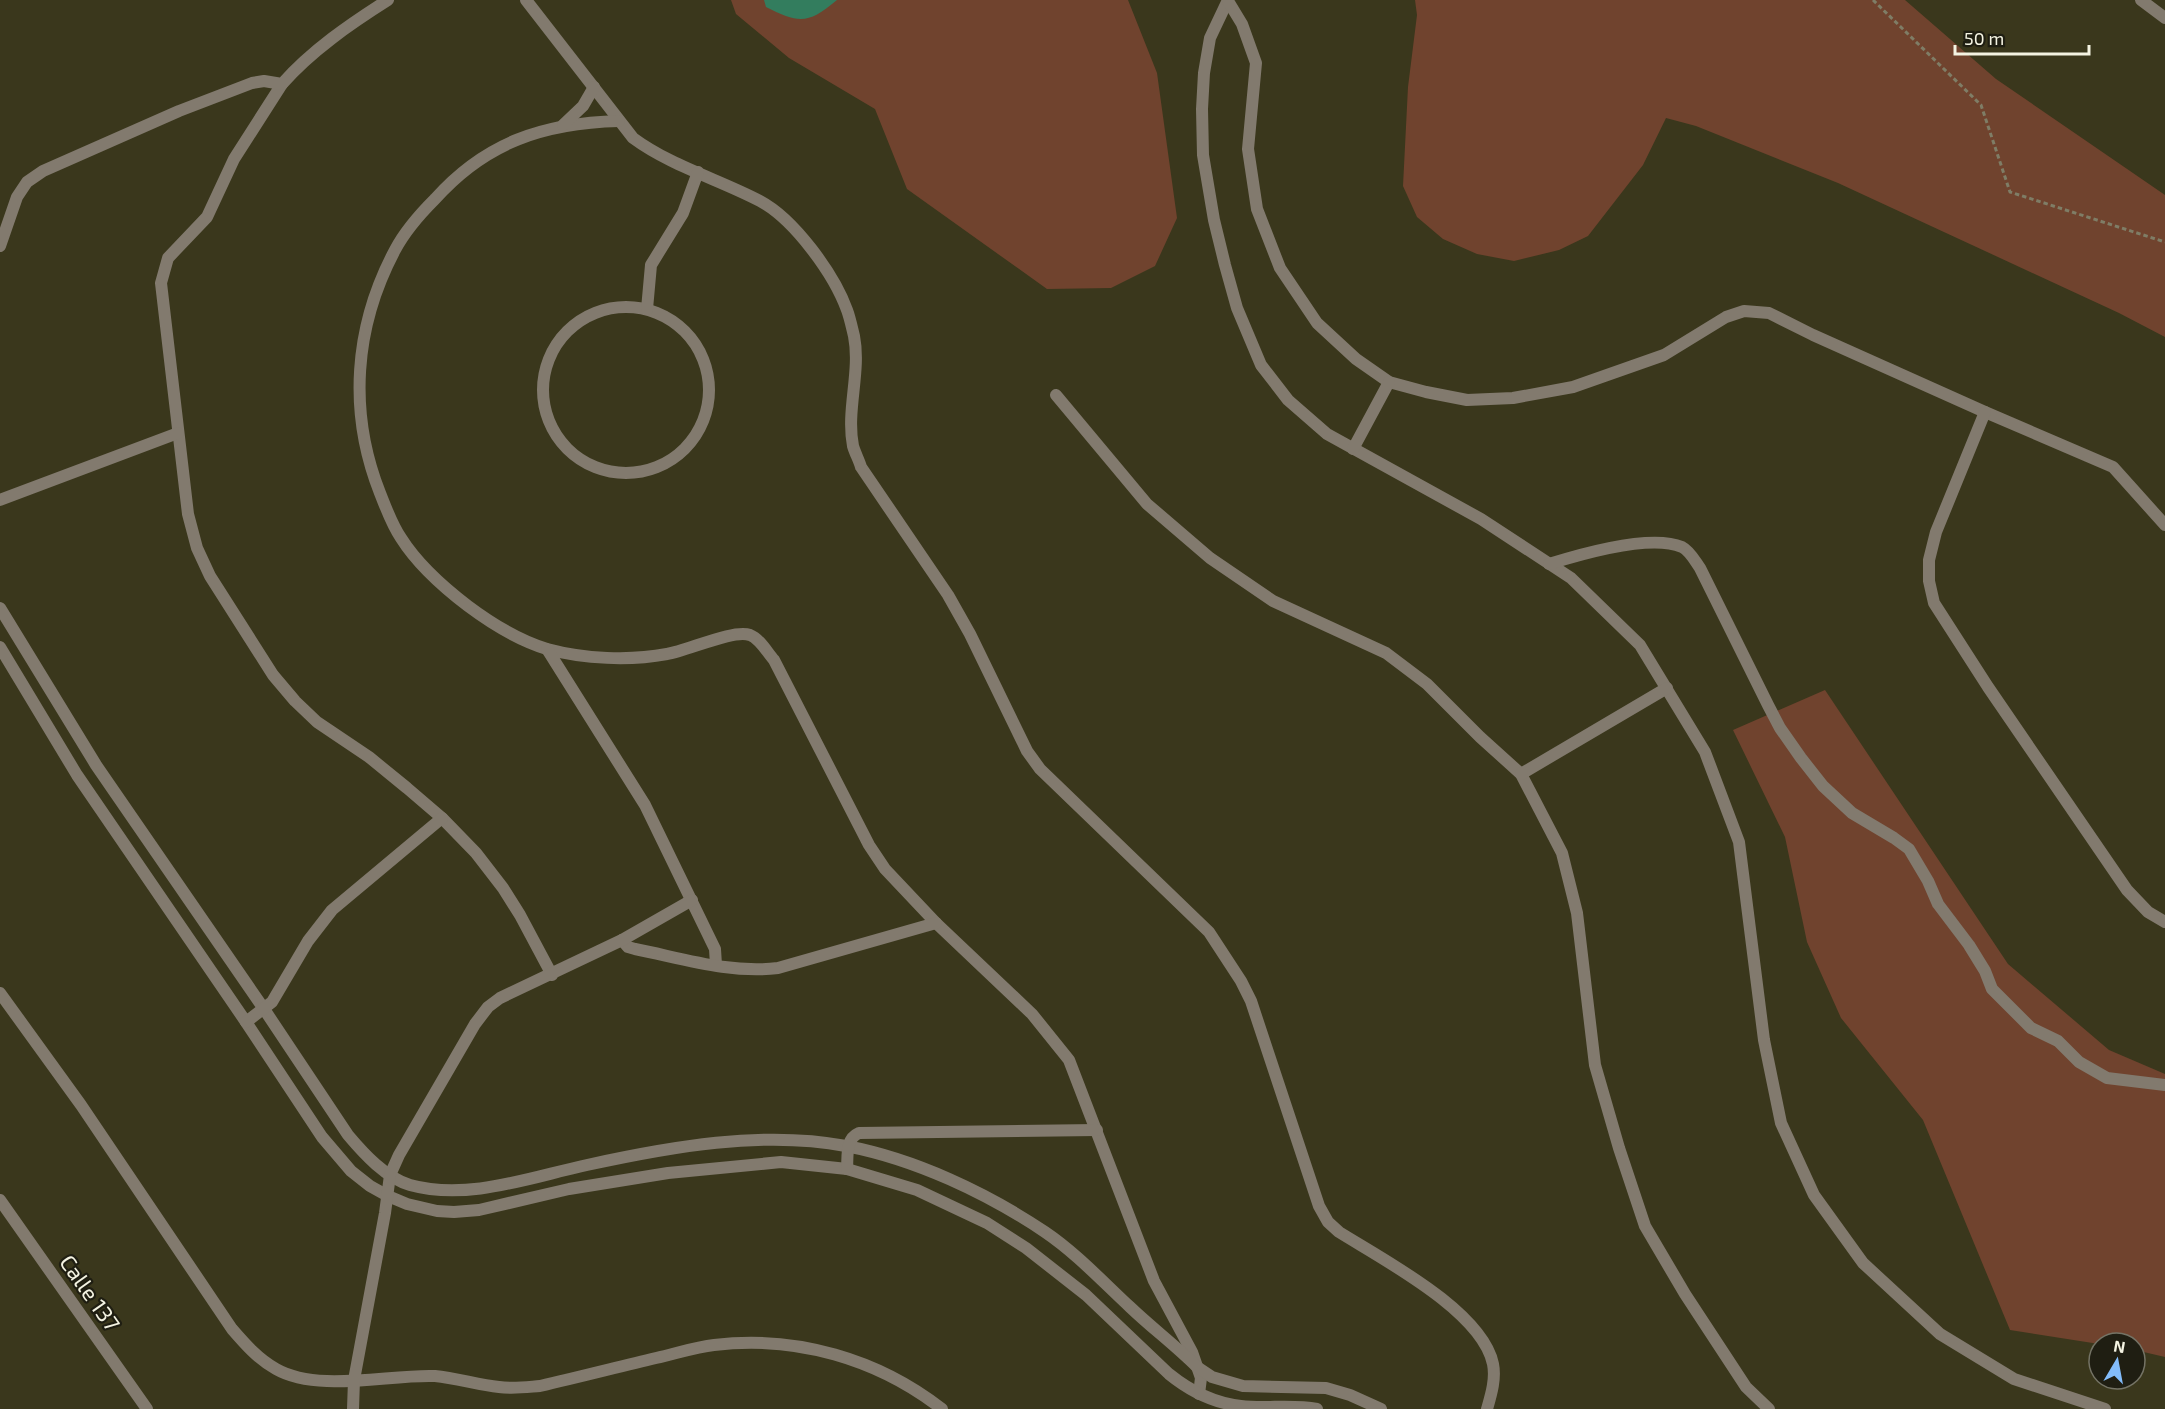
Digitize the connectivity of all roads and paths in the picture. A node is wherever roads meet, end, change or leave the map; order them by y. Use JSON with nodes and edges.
{"nodes":[{"id":1,"x":388,"y":0,"type":"edge"},
{"id":2,"x":526,"y":0,"type":"edge"},
{"id":3,"x":1228,"y":0,"type":"edge"},
{"id":4,"x":1873,"y":0,"type":"edge"},
{"id":5,"x":2141,"y":0,"type":"edge"},
{"id":6,"x":2165,"y":18,"type":"edge"},
{"id":7,"x":282,"y":84,"type":"junction"},
{"id":8,"x":594,"y":87,"type":"junction"},
{"id":9,"x":619,"y":121,"type":"junction"},
{"id":10,"x":563,"y":125,"type":"junction"},
{"id":11,"x":698,"y":172,"type":"junction"},
{"id":12,"x":2165,"y":243,"type":"edge"},
{"id":13,"x":0,"y":246,"type":"edge"},
{"id":14,"x":647,"y":309,"type":"junction"},
{"id":15,"x":1389,"y":382,"type":"junction"},
{"id":16,"x":1056,"y":395,"type":"dead end"},
{"id":17,"x":1985,"y":412,"type":"junction"},
{"id":18,"x":178,"y":433,"type":"junction"},
{"id":19,"x":1353,"y":449,"type":"junction"},
{"id":20,"x":0,"y":500,"type":"edge"},
{"id":21,"x":2165,"y":525,"type":"edge"},
{"id":22,"x":1549,"y":564,"type":"junction"},
{"id":23,"x":0,"y":608,"type":"edge"},
{"id":24,"x":0,"y":647,"type":"edge"},
{"id":25,"x":547,"y":649,"type":"junction"},
{"id":26,"x":1667,"y":688,"type":"junction"},
{"id":27,"x":1521,"y":774,"type":"junction"},
{"id":28,"x":442,"y":818,"type":"junction"},
{"id":29,"x":692,"y":900,"type":"junction"},
{"id":30,"x":2165,"y":922,"type":"edge"},
{"id":31,"x":936,"y":923,"type":"junction"},
{"id":32,"x":622,"y":939,"type":"junction"},
{"id":33,"x":716,"y":965,"type":"junction"},
{"id":34,"x":552,"y":975,"type":"junction"},
{"id":35,"x":0,"y":993,"type":"edge"},
{"id":36,"x":264,"y":1009,"type":"junction"},
{"id":37,"x":246,"y":1022,"type":"junction"},
{"id":38,"x":2165,"y":1085,"type":"edge"},
{"id":39,"x":1097,"y":1130,"type":"junction"},
{"id":40,"x":848,"y":1146,"type":"junction"},
{"id":41,"x":847,"y":1169,"type":"junction"},
{"id":42,"x":390,"y":1175,"type":"junction"},
{"id":43,"x":387,"y":1196,"type":"junction"},
{"id":44,"x":0,"y":1200,"type":"edge"},
{"id":45,"x":1197,"y":1367,"type":"junction"},
{"id":46,"x":354,"y":1380,"type":"junction"},
{"id":47,"x":1199,"y":1394,"type":"junction"},
{"id":48,"x":147,"y":1409,"type":"edge"},
{"id":49,"x":353,"y":1409,"type":"edge"},
{"id":50,"x":942,"y":1409,"type":"edge"},
{"id":51,"x":1317,"y":1409,"type":"edge"},
{"id":52,"x":1381,"y":1409,"type":"edge"},
{"id":53,"x":1487,"y":1409,"type":"edge"},
{"id":54,"x":1768,"y":1409,"type":"edge"},
{"id":55,"x":2105,"y":1409,"type":"edge"}],
"edges":[{"from":1,"to":7,"type":"street"},
{"from":2,"to":8,"type":"street"},
{"from":3,"to":15,"type":"street"},
{"from":3,"to":19,"type":"street"},
{"from":4,"to":12,"type":"path"},
{"from":5,"to":6,"type":"street"},
{"from":7,"to":13,"type":"street"},
{"from":7,"to":18,"type":"street"},
{"from":8,"to":9,"type":"street"},
{"from":8,"to":10,"type":"street"},
{"from":9,"to":10,"type":"street"},
{"from":9,"to":11,"type":"street"},
{"from":10,"to":25,"type":"street"},
{"from":11,"to":14,"type":"street"},
{"from":11,"to":53,"type":"street"},
{"from":14,"to":14,"type":"street"},
{"from":15,"to":17,"type":"street"},
{"from":15,"to":19,"type":"street"},
{"from":16,"to":27,"type":"street"},
{"from":17,"to":21,"type":"street"},
{"from":17,"to":30,"type":"street"},
{"from":18,"to":20,"type":"street"},
{"from":18,"to":28,"type":"street"},
{"from":19,"to":22,"type":"street"},
{"from":22,"to":26,"type":"street"},
{"from":22,"to":38,"type":"street"},
{"from":23,"to":36,"type":"street"},
{"from":24,"to":37,"type":"street"},
{"from":25,"to":29,"type":"street"},
{"from":25,"to":31,"type":"street"},
{"from":26,"to":27,"type":"street"},
{"from":26,"to":55,"type":"street"},
{"from":27,"to":54,"type":"street"},
{"from":28,"to":34,"type":"street"},
{"from":28,"to":36,"type":"street"},
{"from":29,"to":32,"type":"street"},
{"from":29,"to":33,"type":"street"},
{"from":31,"to":33,"type":"street"},
{"from":31,"to":39,"type":"street"},
{"from":32,"to":33,"type":"street"},
{"from":32,"to":34,"type":"street"},
{"from":34,"to":42,"type":"street"},
{"from":35,"to":46,"type":"street"},
{"from":36,"to":37,"type":"street"},
{"from":36,"to":42,"type":"street"},
{"from":37,"to":43,"type":"street"},
{"from":39,"to":40,"type":"street"},
{"from":39,"to":45,"type":"street"},
{"from":40,"to":41,"type":"street"},
{"from":40,"to":42,"type":"street"},
{"from":40,"to":45,"type":"street"},
{"from":41,"to":43,"type":"street"},
{"from":41,"to":47,"type":"street"},
{"from":42,"to":43,"type":"street"},
{"from":43,"to":46,"type":"street"},
{"from":44,"to":48,"type":"street","name":"Calle 137"},
{"from":45,"to":47,"type":"street"},
{"from":45,"to":52,"type":"street"},
{"from":46,"to":49,"type":"street"},
{"from":46,"to":50,"type":"street"},
{"from":47,"to":51,"type":"street"}]}
